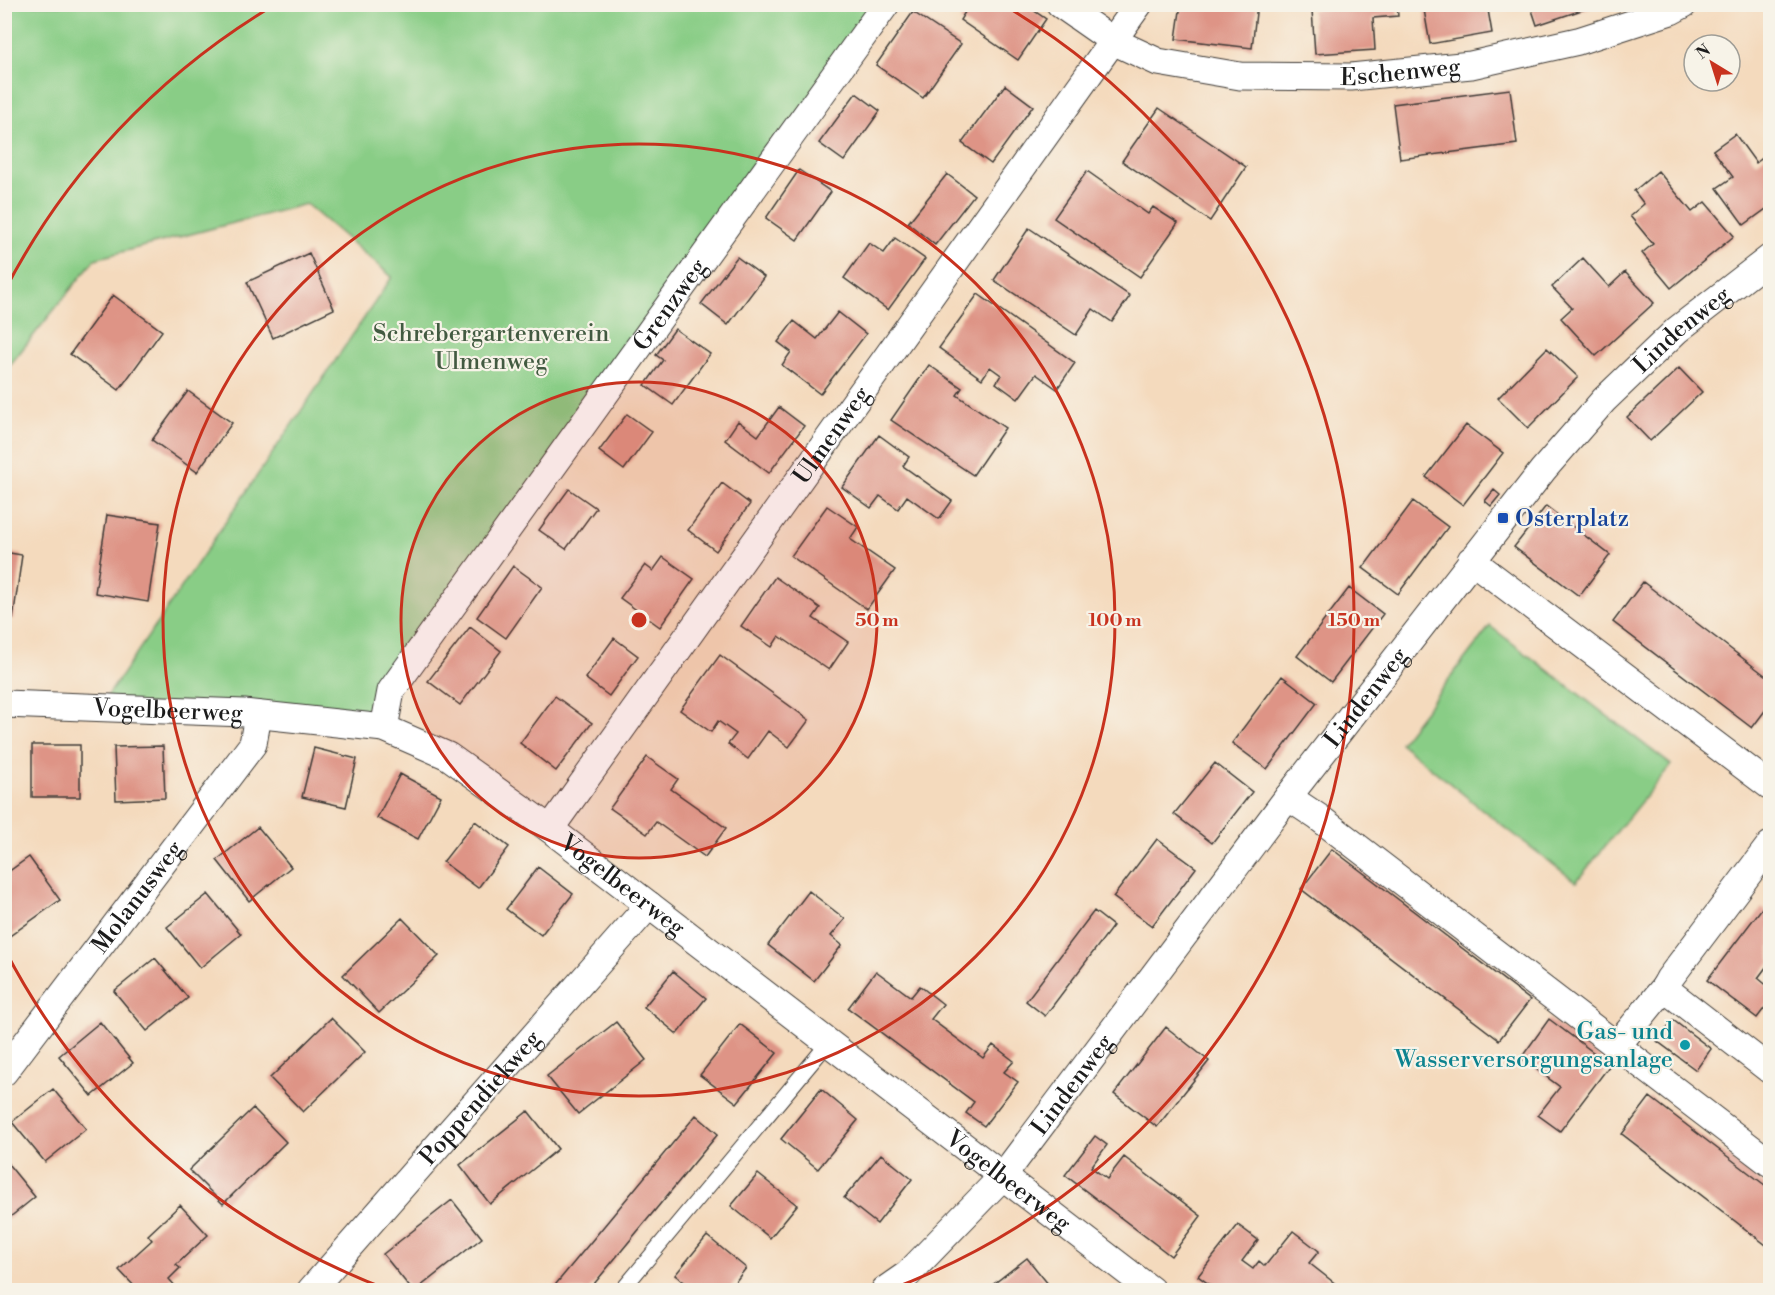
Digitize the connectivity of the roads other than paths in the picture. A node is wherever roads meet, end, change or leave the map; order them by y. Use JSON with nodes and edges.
{"nodes":[{"id":1,"x":886,"y":4,"type":"edge"},
{"id":2,"x":1060,"y":4,"type":"edge"},
{"id":3,"x":1139,"y":4,"type":"edge"},
{"id":4,"x":1684,"y":4,"type":"edge"},
{"id":5,"x":1113,"y":41,"type":"junction"},
{"id":6,"x":1770,"y":258,"type":"edge"},
{"id":7,"x":1471,"y":560,"type":"junction"},
{"id":8,"x":4,"y":704,"type":"edge"},
{"id":9,"x":258,"y":715,"type":"junction"},
{"id":10,"x":384,"y":728,"type":"junction"},
{"id":11,"x":1770,"y":786,"type":"edge"},
{"id":12,"x":1288,"y":797,"type":"junction"},
{"id":13,"x":550,"y":829,"type":"junction"},
{"id":14,"x":1770,"y":845,"type":"edge"},
{"id":15,"x":649,"y":905,"type":"junction"},
{"id":16,"x":1664,"y":988,"type":"junction"},
{"id":17,"x":829,"y":1042,"type":"junction"},
{"id":18,"x":1616,"y":1047,"type":"junction"},
{"id":19,"x":1770,"y":1070,"type":"edge"},
{"id":20,"x":4,"y":1072,"type":"edge"},
{"id":21,"x":1770,"y":1163,"type":"edge"},
{"id":22,"x":1004,"y":1176,"type":"junction"},
{"id":23,"x":311,"y":1290,"type":"edge"},
{"id":24,"x":622,"y":1290,"type":"edge"},
{"id":25,"x":885,"y":1290,"type":"edge"},
{"id":26,"x":1151,"y":1290,"type":"edge"}],
"edges":[{"from":1,"to":10,"type":"street","name":"Grenzweg"},
{"from":2,"to":5,"type":"street"},
{"from":3,"to":5,"type":"street","name":"Ulmenweg"},
{"from":4,"to":5,"type":"street","name":"Eschenweg"},
{"from":5,"to":13,"type":"street","name":"Ulmenweg"},
{"from":6,"to":7,"type":"street","name":"Lindenweg"},
{"from":7,"to":11,"type":"street"},
{"from":7,"to":12,"type":"street","name":"Lindenweg"},
{"from":8,"to":9,"type":"street","name":"Vogelbeerweg"},
{"from":9,"to":10,"type":"street","name":"Vogelbeerweg"},
{"from":9,"to":20,"type":"street","name":"Molanusweg"},
{"from":10,"to":13,"type":"street","name":"Vogelbeerweg"},
{"from":12,"to":18,"type":"street"},
{"from":12,"to":22,"type":"street","name":"Lindenweg"},
{"from":13,"to":15,"type":"street","name":"Vogelbeerweg"},
{"from":14,"to":16,"type":"street"},
{"from":15,"to":17,"type":"street","name":"Vogelbeerweg"},
{"from":15,"to":23,"type":"street","name":"Poppendiekweg"},
{"from":16,"to":18,"type":"street"},
{"from":16,"to":19,"type":"street"},
{"from":17,"to":22,"type":"street","name":"Vogelbeerweg"},
{"from":17,"to":24,"type":"lane"},
{"from":18,"to":21,"type":"street"},
{"from":22,"to":25,"type":"street","name":"Lindenweg"},
{"from":22,"to":26,"type":"street","name":"Vogelbeerweg"}]}
